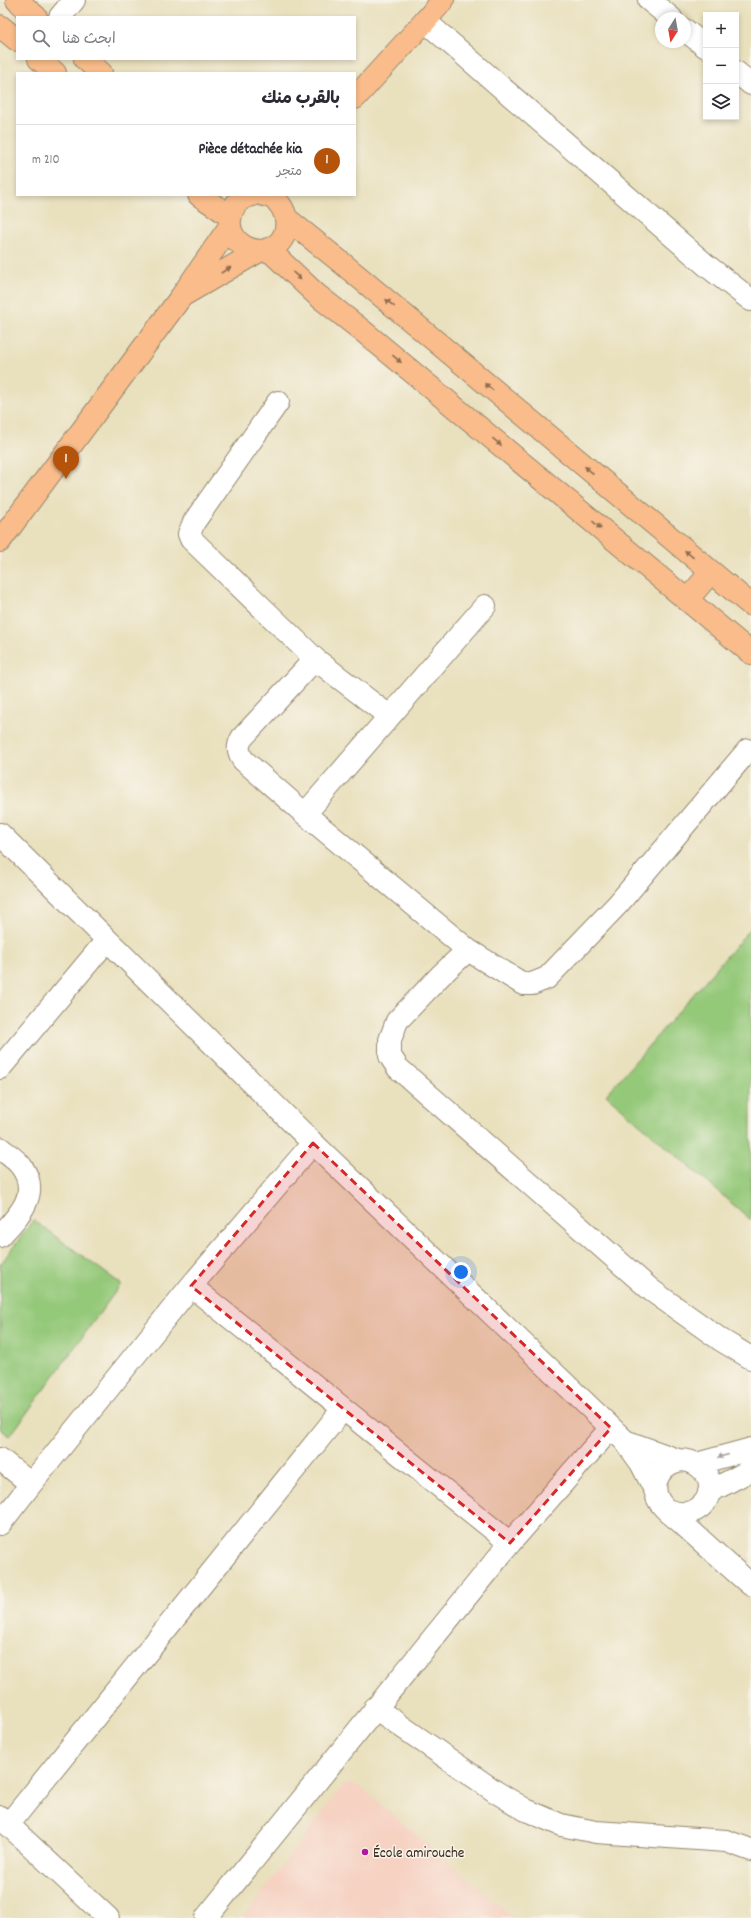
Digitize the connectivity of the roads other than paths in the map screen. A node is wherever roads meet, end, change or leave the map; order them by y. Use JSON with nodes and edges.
{"nodes":[{"id":1,"x":17,"y":0,"type":"edge"},
{"id":2,"x":74,"y":0,"type":"edge"},
{"id":3,"x":443,"y":0,"type":"edge"},
{"id":4,"x":649,"y":0,"type":"edge"},
{"id":5,"x":664,"y":12,"type":"edge"},
{"id":6,"x":35,"y":16,"type":"edge"},
{"id":7,"x":61,"y":16,"type":"edge"},
{"id":8,"x":425,"y":22,"type":"junction"},
{"id":9,"x":0,"y":26,"type":"edge"},
{"id":10,"x":691,"y":35,"type":"edge"},
{"id":11,"x":16,"y":39,"type":"edge"},
{"id":12,"x":703,"y":45,"type":"edge"},
{"id":13,"x":40,"y":60,"type":"edge"},
{"id":14,"x":86,"y":60,"type":"edge"},
{"id":15,"x":54,"y":72,"type":"edge"},
{"id":16,"x":100,"y":72,"type":"edge"},
{"id":17,"x":739,"y":74,"type":"edge"},
{"id":18,"x":751,"y":84,"type":"edge"},
{"id":19,"x":356,"y":97,"type":"edge"},
{"id":20,"x":200,"y":196,"type":"edge"},
{"id":21,"x":251,"y":196,"type":"edge"},
{"id":22,"x":257,"y":196,"type":"edge"},
{"id":23,"x":288,"y":207,"type":"edge"},
{"id":24,"x":230,"y":221,"type":"junction"},
{"id":25,"x":264,"y":250,"type":"junction"},
{"id":26,"x":181,"y":297,"type":"junction"},
{"id":27,"x":751,"y":300,"type":"edge"},
{"id":28,"x":278,"y":402,"type":"dead end"},
{"id":29,"x":0,"y":541,"type":"edge"},
{"id":30,"x":711,"y":572,"type":"junction"},
{"id":31,"x":687,"y":600,"type":"junction"},
{"id":32,"x":485,"y":606,"type":"dead end"},
{"id":33,"x":751,"y":606,"type":"edge"},
{"id":34,"x":751,"y":653,"type":"edge"},
{"id":35,"x":315,"y":658,"type":"junction"},
{"id":36,"x":389,"y":716,"type":"junction"},
{"id":37,"x":748,"y":750,"type":"dead end"},
{"id":38,"x":305,"y":814,"type":"junction"},
{"id":39,"x":0,"y":834,"type":"edge"},
{"id":40,"x":107,"y":940,"type":"junction"},
{"id":41,"x":468,"y":950,"type":"junction"},
{"id":42,"x":0,"y":1068,"type":"edge"},
{"id":43,"x":313,"y":1144,"type":"junction"},
{"id":44,"x":0,"y":1148,"type":"edge"},
{"id":45,"x":0,"y":1236,"type":"edge"},
{"id":46,"x":191,"y":1286,"type":"junction"},
{"id":47,"x":751,"y":1358,"type":"edge"},
{"id":48,"x":343,"y":1409,"type":"junction"},
{"id":49,"x":618,"y":1435,"type":"junction"},
{"id":50,"x":751,"y":1449,"type":"edge"},
{"id":51,"x":0,"y":1459,"type":"edge"},
{"id":52,"x":687,"y":1462,"type":"junction"},
{"id":53,"x":751,"y":1470,"type":"edge"},
{"id":54,"x":31,"y":1484,"type":"junction"},
{"id":55,"x":655,"y":1490,"type":"junction"},
{"id":56,"x":708,"y":1495,"type":"junction"},
{"id":57,"x":667,"y":1510,"type":"junction"},
{"id":58,"x":0,"y":1524,"type":"edge"},
{"id":59,"x":510,"y":1543,"type":"junction"},
{"id":60,"x":708,"y":1547,"type":"junction"},
{"id":61,"x":751,"y":1585,"type":"edge"},
{"id":62,"x":375,"y":1708,"type":"junction"},
{"id":63,"x":4,"y":1821,"type":"edge"},
{"id":64,"x":751,"y":1850,"type":"edge"},
{"id":65,"x":108,"y":1918,"type":"edge"},
{"id":66,"x":206,"y":1918,"type":"edge"}],
"edges":[{"from":1,"to":6,"type":"main road"},
{"from":2,"to":7,"type":"street"},
{"from":3,"to":8,"type":"main road"},
{"from":4,"to":5,"type":"street"},
{"from":8,"to":19,"type":"main road"},
{"from":8,"to":27,"type":"street"},
{"from":9,"to":11,"type":"main road"},
{"from":10,"to":12,"type":"street"},
{"from":13,"to":15,"type":"main road"},
{"from":14,"to":16,"type":"main road"},
{"from":17,"to":18,"type":"street"},
{"from":20,"to":24,"type":"main road"},
{"from":21,"to":24,"type":"main road"},
{"from":22,"to":23,"type":"main road"},
{"from":23,"to":25,"type":"main road"},
{"from":30,"to":23,"type":"main road","one_way":true},
{"from":24,"to":25,"type":"main road"},
{"from":24,"to":26,"type":"main road"},
{"from":26,"to":25,"type":"main road","one_way":true},
{"from":25,"to":31,"type":"main road","one_way":true},
{"from":26,"to":29,"type":"main road"},
{"from":28,"to":35,"type":"street"},
{"from":30,"to":31,"type":"main road"},
{"from":30,"to":33,"type":"main road"},
{"from":31,"to":34,"type":"main road"},
{"from":32,"to":36,"type":"street"},
{"from":35,"to":36,"type":"street"},
{"from":35,"to":38,"type":"street"},
{"from":36,"to":38,"type":"street"},
{"from":37,"to":41,"type":"street"},
{"from":38,"to":41,"type":"street"},
{"from":39,"to":40,"type":"street"},
{"from":40,"to":42,"type":"street"},
{"from":40,"to":43,"type":"street"},
{"from":41,"to":47,"type":"street"},
{"from":43,"to":46,"type":"street"},
{"from":43,"to":49,"type":"street"},
{"from":44,"to":45,"type":"street"},
{"from":46,"to":48,"type":"street"},
{"from":46,"to":54,"type":"street"},
{"from":48,"to":59,"type":"street"},
{"from":48,"to":63,"type":"street"},
{"from":49,"to":52,"type":"street"},
{"from":49,"to":55,"type":"street"},
{"from":49,"to":59,"type":"street"},
{"from":50,"to":52,"type":"street","one_way":true},
{"from":51,"to":54,"type":"street"},
{"from":52,"to":55,"type":"street"},
{"from":52,"to":56,"type":"street"},
{"from":53,"to":56,"type":"street"},
{"from":54,"to":58,"type":"street"},
{"from":55,"to":57,"type":"street"},
{"from":56,"to":57,"type":"street"},
{"from":56,"to":60,"type":"street"},
{"from":57,"to":60,"type":"street"},
{"from":59,"to":62,"type":"street"},
{"from":60,"to":61,"type":"street"},
{"from":62,"to":64,"type":"street"},
{"from":62,"to":66,"type":"street"},
{"from":63,"to":65,"type":"street"}]}
